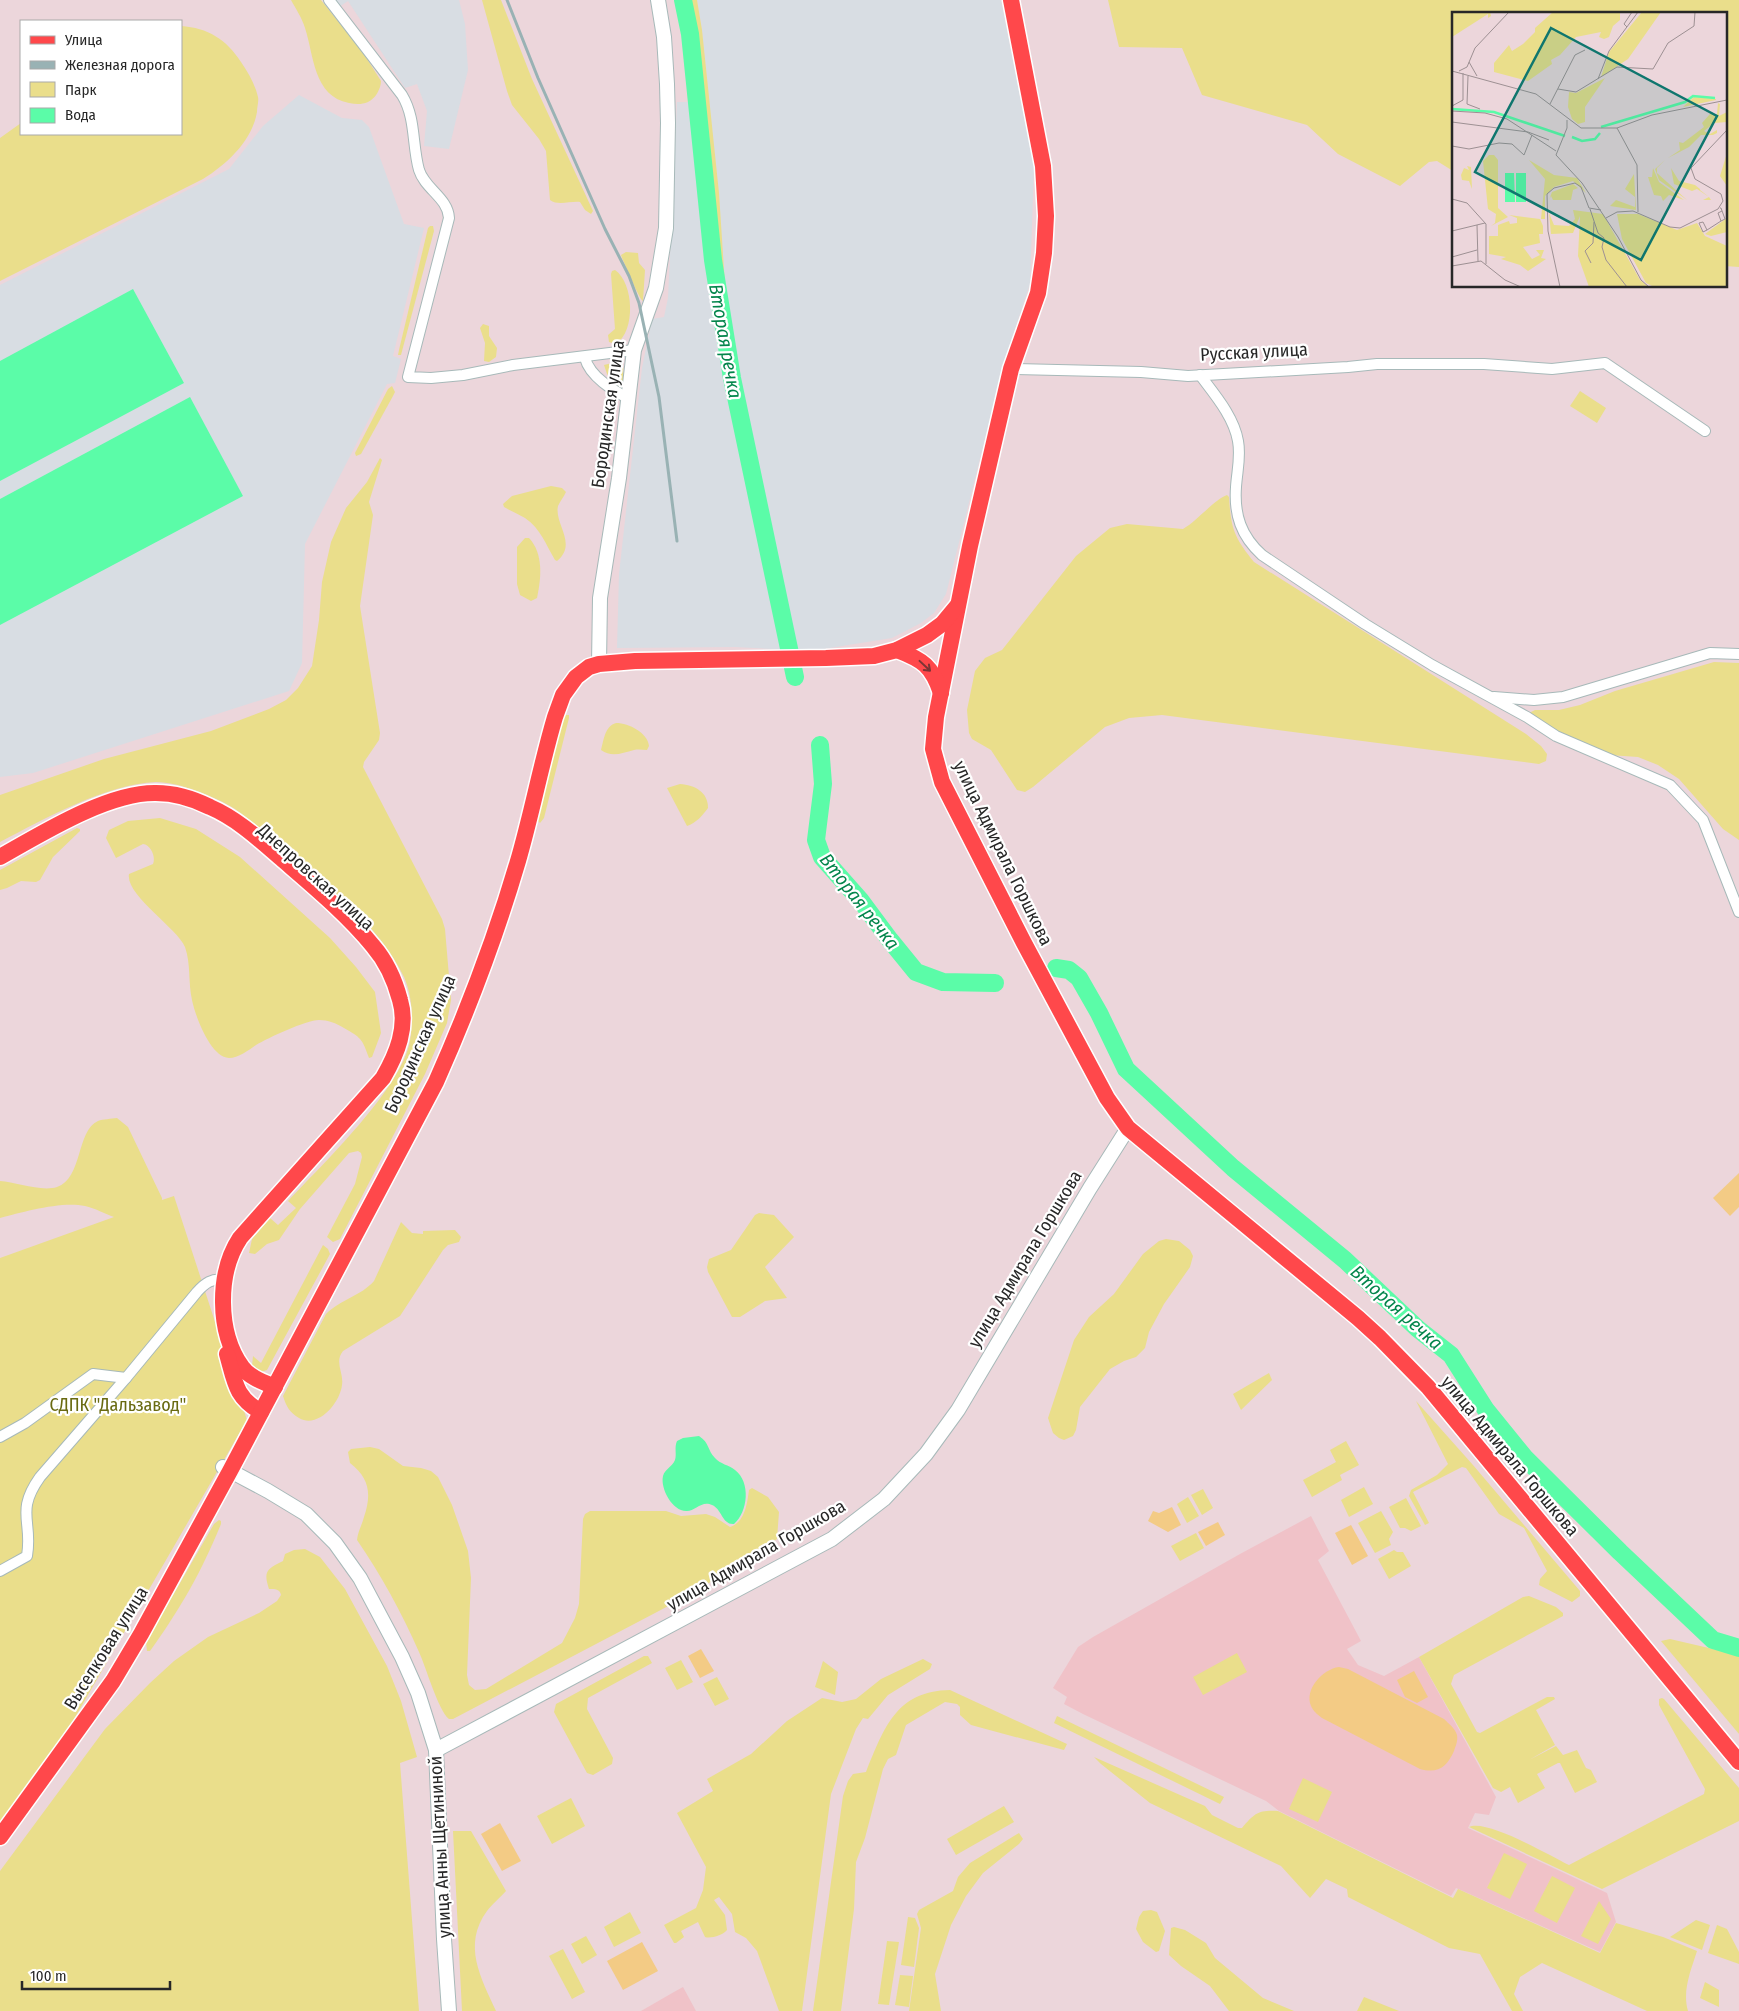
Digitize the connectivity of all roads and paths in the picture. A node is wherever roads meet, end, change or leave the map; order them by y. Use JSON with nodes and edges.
{"nodes":[{"id":1,"x":329,"y":0,"type":"edge"},
{"id":2,"x":658,"y":0,"type":"edge"},
{"id":3,"x":1012,"y":0,"type":"edge"},
{"id":4,"x":634,"y":350,"type":"junction"},
{"id":5,"x":585,"y":358,"type":"junction"},
{"id":6,"x":1011,"y":369,"type":"junction"},
{"id":7,"x":1200,"y":376,"type":"junction"},
{"id":8,"x":629,"y":399,"type":"junction"},
{"id":9,"x":1705,"y":431,"type":"dead end"},
{"id":10,"x":958,"y":604,"type":"junction"},
{"id":11,"x":897,"y":650,"type":"junction"},
{"id":12,"x":1739,"y":654,"type":"edge"},
{"id":13,"x":599,"y":660,"type":"junction"},
{"id":14,"x":941,"y":694,"type":"junction"},
{"id":15,"x":1490,"y":697,"type":"junction"},
{"id":16,"x":0,"y":857,"type":"edge"},
{"id":17,"x":0,"y":864,"type":"edge"},
{"id":18,"x":1739,"y":912,"type":"edge"},
{"id":19,"x":1128,"y":1128,"type":"junction"},
{"id":20,"x":220,"y":1279,"type":"junction"},
{"id":21,"x":126,"y":1378,"type":"junction"},
{"id":22,"x":272,"y":1386,"type":"junction"},
{"id":23,"x":258,"y":1411,"type":"junction"},
{"id":24,"x":0,"y":1437,"type":"edge"},
{"id":25,"x":227,"y":1469,"type":"junction"},
{"id":26,"x":0,"y":1571,"type":"edge"},
{"id":27,"x":436,"y":1750,"type":"junction"},
{"id":28,"x":1739,"y":1762,"type":"edge"},
{"id":29,"x":0,"y":1824,"type":"edge"},
{"id":30,"x":0,"y":1837,"type":"edge"},
{"id":31,"x":449,"y":2011,"type":"edge"}],
"edges":[{"from":1,"to":5,"type":"street"},
{"from":2,"to":4,"type":"main road","name":"Бородинская улица"},
{"from":3,"to":6,"type":"main road"},
{"from":4,"to":5,"type":"street"},
{"from":4,"to":8,"type":"main road","name":"Бородинская улица"},
{"from":5,"to":8,"type":"street"},
{"from":6,"to":7,"type":"street","name":"Русская улица"},
{"from":6,"to":10,"type":"main road"},
{"from":7,"to":9,"type":"street","name":"Русская улица"},
{"from":7,"to":15,"type":"street"},
{"from":8,"to":13,"type":"main road","name":"Бородинская улица"},
{"from":10,"to":11,"type":"main road"},
{"from":10,"to":14,"type":"main road","name":"улица Адмирала Горшкова"},
{"from":11,"to":13,"type":"main road","name":"Бородинская улица"},
{"from":11,"to":14,"type":"main road","one_way":true},
{"from":12,"to":15,"type":"street"},
{"from":13,"to":22,"type":"main road","name":"Бородинская улица"},
{"from":14,"to":19,"type":"main road","name":"улица Адмирала Горшкова"},
{"from":15,"to":18,"type":"street"},
{"from":16,"to":20,"type":"main road","name":"Днепровская улица"},
{"from":17,"to":20,"type":"main road","name":"Днепровская улица"},
{"from":19,"to":27,"type":"main road","name":"улица Адмирала Горшкова"},
{"from":19,"to":28,"type":"main road","name":"улица Адмирала Горшкова"},
{"from":20,"to":21,"type":"street"},
{"from":20,"to":22,"type":"main road","name":"Днепровская улица"},
{"from":20,"to":23,"type":"main road","name":"Днепровская улица"},
{"from":21,"to":24,"type":"street"},
{"from":21,"to":26,"type":"street"},
{"from":22,"to":23,"type":"main road","name":"Бородинская улица"},
{"from":23,"to":25,"type":"main road","name":"Бородинская улица"},
{"from":25,"to":27,"type":"main road","name":"улица Анны Щетининой"},
{"from":25,"to":29,"type":"main road","name":"Выселковая улица"},
{"from":25,"to":30,"type":"main road","name":"Выселковая улица"},
{"from":27,"to":31,"type":"main road","name":"улица Анны Щетининой"}]}
